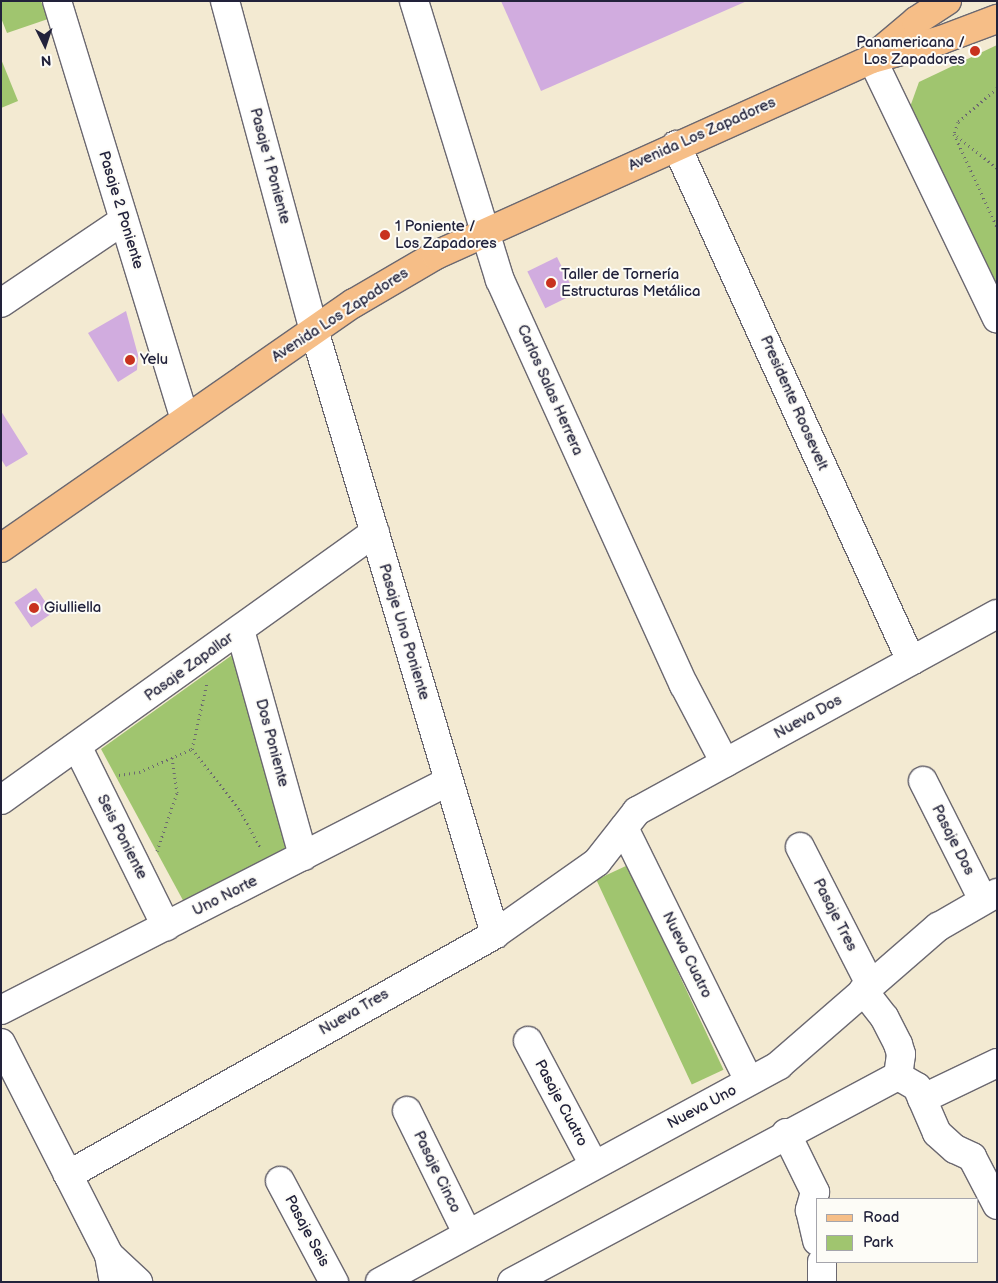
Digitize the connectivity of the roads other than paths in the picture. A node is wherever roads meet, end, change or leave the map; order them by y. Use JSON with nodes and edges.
{"nodes":[{"id":1,"x":225,"y":1,"type":"edge"},
{"id":2,"x":414,"y":1,"type":"edge"},
{"id":3,"x":947,"y":1,"type":"edge"},
{"id":4,"x":62,"y":3,"type":"edge"},
{"id":5,"x":997,"y":19,"type":"edge"},
{"id":6,"x":872,"y":58,"type":"junction"},
{"id":7,"x":676,"y":145,"type":"junction"},
{"id":8,"x":124,"y":220,"type":"junction"},
{"id":9,"x":483,"y":234,"type":"junction"},
{"id":10,"x":1,"y":303,"type":"edge"},
{"id":11,"x":997,"y":319,"type":"edge"},
{"id":12,"x":314,"y":330,"type":"junction"},
{"id":13,"x":185,"y":419,"type":"junction"},
{"id":14,"x":375,"y":532,"type":"junction"},
{"id":15,"x":1,"y":548,"type":"edge"},
{"id":16,"x":997,"y":614,"type":"edge"},
{"id":17,"x":240,"y":630,"type":"junction"},
{"id":18,"x":911,"y":661,"type":"junction"},
{"id":19,"x":78,"y":748,"type":"junction"},
{"id":20,"x":725,"y":762,"type":"junction"},
{"id":21,"x":923,"y":781,"type":"dead end"},
{"id":22,"x":449,"y":782,"type":"junction"},
{"id":23,"x":1,"y":800,"type":"edge"},
{"id":24,"x":624,"y":828,"type":"junction"},
{"id":25,"x":800,"y":847,"type":"dead end"},
{"id":26,"x":303,"y":856,"type":"junction"},
{"id":27,"x":990,"y":896,"type":"edge"},
{"id":28,"x":166,"y":926,"type":"junction"},
{"id":29,"x":494,"y":934,"type":"junction"},
{"id":30,"x":866,"y":987,"type":"junction"},
{"id":31,"x":1,"y":1010,"type":"edge"},
{"id":32,"x":528,"y":1041,"type":"dead end"},
{"id":33,"x":1,"y":1043,"type":"edge"},
{"id":34,"x":997,"y":1063,"type":"edge"},
{"id":35,"x":898,"y":1076,"type":"junction"},
{"id":36,"x":749,"y":1082,"type":"junction"},
{"id":37,"x":922,"y":1098,"type":"junction"},
{"id":38,"x":407,"y":1111,"type":"dead end"},
{"id":39,"x":786,"y":1133,"type":"junction"},
{"id":40,"x":594,"y":1165,"type":"junction"},
{"id":41,"x":68,"y":1175,"type":"junction"},
{"id":42,"x":280,"y":1181,"type":"dead end"},
{"id":43,"x":997,"y":1205,"type":"edge"},
{"id":44,"x":467,"y":1233,"type":"junction"},
{"id":45,"x":816,"y":1237,"type":"edge"},
{"id":46,"x":109,"y":1255,"type":"junction"},
{"id":47,"x":822,"y":1263,"type":"edge"},
{"id":48,"x":114,"y":1282,"type":"edge"},
{"id":49,"x":138,"y":1282,"type":"edge"},
{"id":50,"x":334,"y":1282,"type":"edge"},
{"id":51,"x":380,"y":1282,"type":"edge"},
{"id":52,"x":512,"y":1282,"type":"edge"},
{"id":53,"x":822,"y":1282,"type":"edge"}],
"edges":[{"from":1,"to":12,"type":"street","name":"Pasaje 1 Poniente"},
{"from":2,"to":9,"type":"street","name":"Carlos Salas Herrera"},
{"from":3,"to":6,"type":"main road","name":"Avenida Los Zapadores"},
{"from":4,"to":8,"type":"street","name":"Pasaje 2 Poniente"},
{"from":5,"to":6,"type":"main road","name":"Avenida Los Zapadores"},
{"from":6,"to":7,"type":"main road","name":"Avenida Los Zapadores"},
{"from":6,"to":11,"type":"street"},
{"from":7,"to":9,"type":"main road","name":"Avenida Los Zapadores"},
{"from":7,"to":18,"type":"street","name":"Presidente Roosevelt"},
{"from":8,"to":10,"type":"street"},
{"from":8,"to":13,"type":"street","name":"Pasaje 2 Poniente"},
{"from":9,"to":12,"type":"main road","name":"Avenida Los Zapadores"},
{"from":9,"to":20,"type":"street","name":"Carlos Salas Herrera"},
{"from":12,"to":13,"type":"main road","name":"Avenida Los Zapadores"},
{"from":12,"to":14,"type":"street","name":"Pasaje Uno Poniente"},
{"from":13,"to":15,"type":"main road","name":"Avenida Los Zapadores"},
{"from":14,"to":17,"type":"street","name":"Pasaje Zapallar"},
{"from":14,"to":22,"type":"street","name":"Pasaje Uno Poniente"},
{"from":16,"to":18,"type":"street","name":"Nueva Dos"},
{"from":17,"to":19,"type":"street","name":"Pasaje Zapallar"},
{"from":17,"to":26,"type":"street","name":"Dos Poniente"},
{"from":18,"to":20,"type":"street","name":"Nueva Dos"},
{"from":19,"to":23,"type":"street","name":"Pasaje Zapallar"},
{"from":19,"to":28,"type":"street","name":"Seis Poniente"},
{"from":20,"to":24,"type":"street","name":"Nueva Dos"},
{"from":21,"to":27,"type":"street","name":"Pasaje Dos"},
{"from":22,"to":26,"type":"street","name":"Uno Norte"},
{"from":22,"to":29,"type":"street","name":"Pasaje Uno Poniente"},
{"from":24,"to":29,"type":"street","name":"Nueva Tres"},
{"from":24,"to":36,"type":"street","name":"Nueva Cuatro"},
{"from":25,"to":30,"type":"street","name":"Pasaje Tres"},
{"from":26,"to":28,"type":"street","name":"Uno Norte"},
{"from":27,"to":30,"type":"street","name":"Nueva Uno"},
{"from":28,"to":31,"type":"street","name":"Uno Norte"},
{"from":29,"to":41,"type":"street","name":"Nueva Tres"},
{"from":30,"to":35,"type":"street","name":"Pasaje Tres"},
{"from":30,"to":36,"type":"street","name":"Nueva Uno"},
{"from":32,"to":40,"type":"street","name":"Pasaje Cuatro"},
{"from":33,"to":41,"type":"street"},
{"from":34,"to":37,"type":"street"},
{"from":35,"to":37,"type":"street"},
{"from":35,"to":39,"type":"street"},
{"from":36,"to":40,"type":"street","name":"Nueva Uno"},
{"from":37,"to":43,"type":"street"},
{"from":38,"to":44,"type":"street","name":"Pasaje Cinco"},
{"from":39,"to":45,"type":"street"},
{"from":39,"to":52,"type":"street"},
{"from":40,"to":44,"type":"street","name":"Nueva Uno"},
{"from":41,"to":46,"type":"street"},
{"from":42,"to":50,"type":"street","name":"Pasaje Seis"},
{"from":44,"to":51,"type":"street","name":"Nueva Uno"},
{"from":46,"to":48,"type":"street"},
{"from":46,"to":49,"type":"street"},
{"from":47,"to":53,"type":"street"}]}
